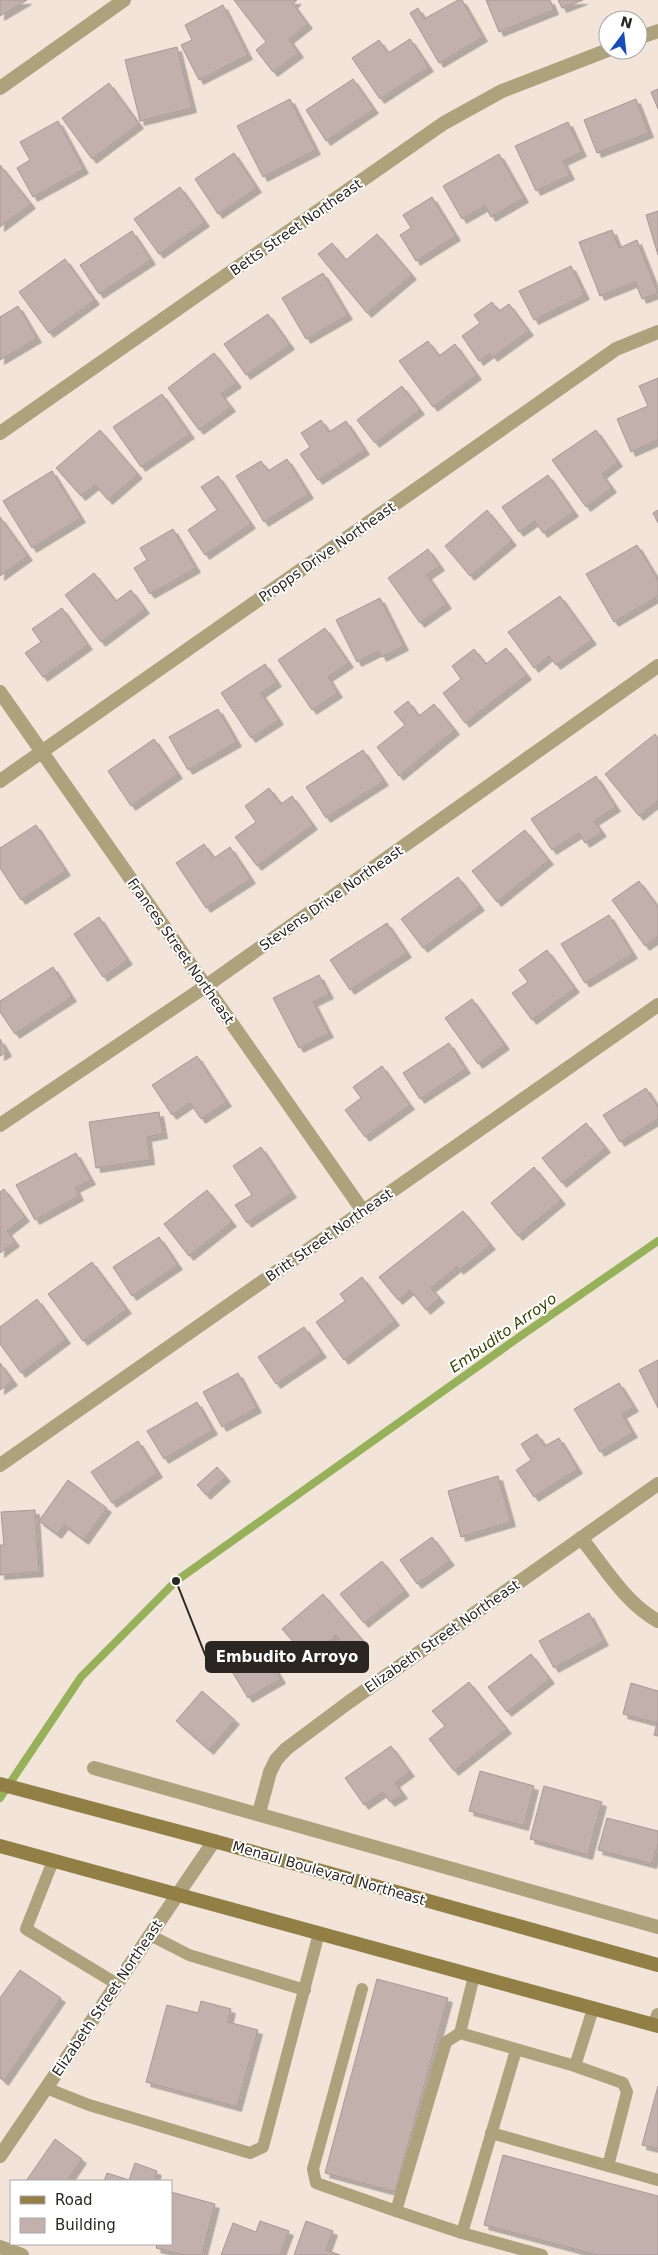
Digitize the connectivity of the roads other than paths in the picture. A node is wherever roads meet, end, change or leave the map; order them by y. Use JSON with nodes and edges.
{"nodes":[{"id":1,"x":124,"y":0,"type":"edge"},
{"id":2,"x":598,"y":54,"type":"edge"},
{"id":3,"x":0,"y":88,"type":"edge"},
{"id":4,"x":658,"y":332,"type":"edge"},
{"id":5,"x":0,"y":433,"type":"edge"},
{"id":6,"x":658,"y":666,"type":"edge"},
{"id":7,"x":0,"y":692,"type":"edge"},
{"id":8,"x":42,"y":752,"type":"junction"},
{"id":9,"x":0,"y":781,"type":"edge"},
{"id":10,"x":206,"y":986,"type":"junction"},
{"id":11,"x":658,"y":1006,"type":"edge"},
{"id":12,"x":0,"y":1124,"type":"edge"},
{"id":13,"x":363,"y":1211,"type":"junction"},
{"id":14,"x":0,"y":1465,"type":"edge"},
{"id":15,"x":658,"y":1484,"type":"edge"},
{"id":16,"x":581,"y":1538,"type":"junction"},
{"id":17,"x":658,"y":1621,"type":"edge"},
{"id":18,"x":94,"y":1768,"type":"dead end"},
{"id":19,"x":0,"y":1784,"type":"edge"},
{"id":20,"x":259,"y":1813,"type":"junction"},
{"id":21,"x":214,"y":1841,"type":"junction"},
{"id":22,"x":0,"y":1846,"type":"edge"},
{"id":23,"x":53,"y":1861,"type":"junction"},
{"id":24,"x":177,"y":1895,"type":"junction"},
{"id":25,"x":658,"y":1927,"type":"edge"},
{"id":26,"x":319,"y":1934,"type":"junction"},
{"id":27,"x":150,"y":1935,"type":"junction"},
{"id":28,"x":658,"y":1965,"type":"edge"},
{"id":29,"x":474,"y":1976,"type":"junction"},
{"id":30,"x":116,"y":1984,"type":"junction"},
{"id":31,"x":362,"y":1989,"type":"dead end"},
{"id":32,"x":304,"y":1990,"type":"junction"},
{"id":33,"x":593,"y":2008,"type":"junction"},
{"id":34,"x":657,"y":2022,"type":"edge"},
{"id":35,"x":460,"y":2033,"type":"junction"},
{"id":36,"x":516,"y":2050,"type":"junction"},
{"id":37,"x":575,"y":2066,"type":"junction"},
{"id":38,"x":46,"y":2088,"type":"junction"},
{"id":39,"x":492,"y":2133,"type":"junction"},
{"id":40,"x":0,"y":2156,"type":"edge"},
{"id":41,"x":608,"y":2166,"type":"junction"},
{"id":42,"x":658,"y":2180,"type":"edge"},
{"id":43,"x":396,"y":2211,"type":"junction"},
{"id":44,"x":462,"y":2233,"type":"junction"},
{"id":45,"x":0,"y":2247,"type":"edge"},
{"id":46,"x":22,"y":2255,"type":"edge"},
{"id":47,"x":542,"y":2255,"type":"edge"}],
"edges":[{"from":1,"to":3,"type":"street"},
{"from":2,"to":5,"type":"street","name":"Betts Street Northeast"},
{"from":4,"to":8,"type":"street","name":"Propps Drive Northeast"},
{"from":6,"to":10,"type":"street","name":"Stevens Drive Northeast"},
{"from":7,"to":8,"type":"street","name":"Frances Street Northeast"},
{"from":8,"to":9,"type":"street","name":"Propps Drive Northeast"},
{"from":8,"to":10,"type":"street","name":"Frances Street Northeast"},
{"from":10,"to":12,"type":"street","name":"Stevens Drive Northeast"},
{"from":10,"to":13,"type":"street","name":"Frances Street Northeast"},
{"from":11,"to":13,"type":"street","name":"Britt Street Northeast"},
{"from":13,"to":14,"type":"street","name":"Britt Street Northeast"},
{"from":15,"to":16,"type":"street","name":"Elizabeth Street Northeast"},
{"from":16,"to":17,"type":"street"},
{"from":16,"to":20,"type":"street","name":"Elizabeth Street Northeast"},
{"from":18,"to":20,"type":"street"},
{"from":19,"to":21,"type":"main road","name":"Menaul Boulevard Northeast"},
{"from":20,"to":25,"type":"street"},
{"from":21,"to":24,"type":"street","name":"Elizabeth Street Northeast"},
{"from":21,"to":28,"type":"main road","name":"Menaul Boulevard Northeast"},
{"from":22,"to":23,"type":"main road"},
{"from":23,"to":24,"type":"main road"},
{"from":23,"to":30,"type":"lane"},
{"from":24,"to":26,"type":"main road"},
{"from":24,"to":27,"type":"street","name":"Elizabeth Street Northeast"},
{"from":26,"to":29,"type":"main road"},
{"from":26,"to":32,"type":"lane"},
{"from":27,"to":30,"type":"street","name":"Elizabeth Street Northeast"},
{"from":27,"to":32,"type":"lane"},
{"from":29,"to":33,"type":"main road"},
{"from":29,"to":35,"type":"lane"},
{"from":30,"to":38,"type":"street","name":"Elizabeth Street Northeast"},
{"from":31,"to":43,"type":"lane"},
{"from":32,"to":38,"type":"lane"},
{"from":33,"to":34,"type":"main road"},
{"from":33,"to":37,"type":"lane"},
{"from":35,"to":36,"type":"lane"},
{"from":35,"to":43,"type":"lane"},
{"from":36,"to":37,"type":"lane"},
{"from":36,"to":39,"type":"lane"},
{"from":37,"to":41,"type":"lane"},
{"from":38,"to":40,"type":"street","name":"Elizabeth Street Northeast"},
{"from":39,"to":41,"type":"lane"},
{"from":39,"to":44,"type":"lane"},
{"from":41,"to":42,"type":"lane"},
{"from":43,"to":44,"type":"lane"},
{"from":44,"to":47,"type":"lane"},
{"from":45,"to":46,"type":"street"}]}
